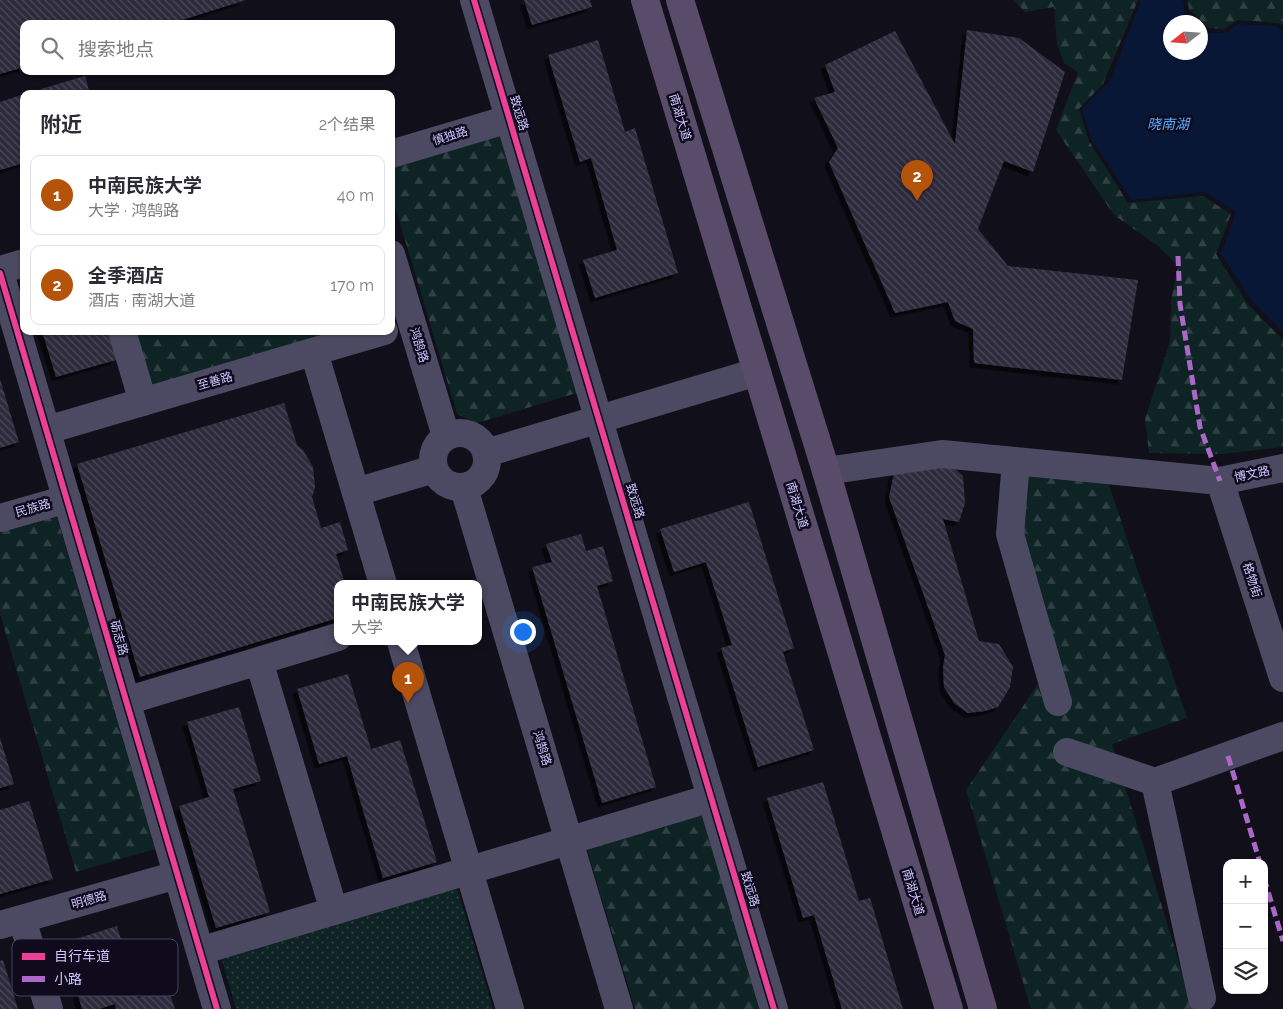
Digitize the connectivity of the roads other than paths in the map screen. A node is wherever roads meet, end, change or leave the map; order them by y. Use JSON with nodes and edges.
{"nodes":[{"id":1,"x":474,"y":0,"type":"edge"},
{"id":2,"x":645,"y":0,"type":"edge"},
{"id":3,"x":680,"y":0,"type":"edge"},
{"id":4,"x":509,"y":119,"type":"junction"},
{"id":5,"x":395,"y":153,"type":"edge"},
{"id":6,"x":20,"y":264,"type":"edge"},
{"id":7,"x":0,"y":271,"type":"edge"},
{"id":8,"x":395,"y":280,"type":"edge"},
{"id":9,"x":402,"y":326,"type":"edge"},
{"id":10,"x":123,"y":335,"type":"edge"},
{"id":11,"x":371,"y":335,"type":"edge"},
{"id":12,"x":314,"y":352,"type":"junction"},
{"id":13,"x":757,"y":372,"type":"junction"},
{"id":14,"x":143,"y":402,"type":"junction"},
{"id":15,"x":599,"y":420,"type":"junction"},
{"id":16,"x":47,"y":430,"type":"junction"},
{"id":17,"x":446,"y":436,"type":"junction"},
{"id":18,"x":486,"y":453,"type":"junction"},
{"id":19,"x":1016,"y":461,"type":"junction"},
{"id":20,"x":1283,"y":468,"type":"edge"},
{"id":21,"x":434,"y":469,"type":"junction"},
{"id":22,"x":826,"y":472,"type":"junction"},
{"id":23,"x":1220,"y":481,"type":"junction"},
{"id":24,"x":464,"y":488,"type":"junction"},
{"id":25,"x":356,"y":492,"type":"junction"},
{"id":26,"x":67,"y":498,"type":"junction"},
{"id":27,"x":0,"y":518,"type":"edge"},
{"id":28,"x":383,"y":580,"type":"edge"},
{"id":29,"x":486,"y":592,"type":"edge"},
{"id":30,"x":334,"y":638,"type":"edge"},
{"id":31,"x":402,"y":645,"type":"edge"},
{"id":32,"x":259,"y":661,"type":"junction"},
{"id":33,"x":1283,"y":678,"type":"edge"},
{"id":34,"x":126,"y":701,"type":"junction"},
{"id":35,"x":1058,"y":702,"type":"dead end"},
{"id":36,"x":1283,"y":736,"type":"edge"},
{"id":37,"x":1067,"y":752,"type":"dead end"},
{"id":38,"x":1155,"y":782,"type":"junction"},
{"id":39,"x":711,"y":798,"type":"junction"},
{"id":40,"x":569,"y":840,"type":"junction"},
{"id":41,"x":469,"y":870,"type":"junction"},
{"id":42,"x":177,"y":875,"type":"junction"},
{"id":43,"x":334,"y":911,"type":"junction"},
{"id":44,"x":11,"y":922,"type":"edge"},
{"id":45,"x":18,"y":939,"type":"edge"},
{"id":46,"x":200,"y":951,"type":"junction"},
{"id":47,"x":42,"y":996,"type":"edge"},
{"id":48,"x":1202,"y":998,"type":"dead end"},
{"id":49,"x":48,"y":1009,"type":"edge"},
{"id":50,"x":217,"y":1009,"type":"edge"},
{"id":51,"x":510,"y":1009,"type":"edge"},
{"id":52,"x":620,"y":1009,"type":"edge"},
{"id":53,"x":774,"y":1009,"type":"edge"},
{"id":54,"x":949,"y":1009,"type":"edge"},
{"id":55,"x":984,"y":1009,"type":"edge"}],
"edges":[{"from":1,"to":4,"type":"street","name":"致远路"},
{"from":2,"to":13,"type":"main road","name":"南湖大道"},
{"from":3,"to":22,"type":"main road"},
{"from":4,"to":5,"type":"street","name":"慎独路"},
{"from":4,"to":15,"type":"street","name":"致远路"},
{"from":6,"to":7,"type":"street"},
{"from":7,"to":16,"type":"street","name":"砺志路"},
{"from":8,"to":9,"type":"street","name":"鸿鹄路"},
{"from":9,"to":17,"type":"street","name":"鸿鹄路"},
{"from":10,"to":14,"type":"street"},
{"from":11,"to":12,"type":"street","name":"至善路"},
{"from":12,"to":14,"type":"street","name":"至善路"},
{"from":12,"to":25,"type":"street"},
{"from":13,"to":15,"type":"street"},
{"from":13,"to":54,"type":"main road","name":"南湖大道"},
{"from":14,"to":16,"type":"street","name":"至善路"},
{"from":15,"to":18,"type":"street"},
{"from":15,"to":39,"type":"street","name":"致远路"},
{"from":16,"to":26,"type":"street","name":"砺志路"},
{"from":17,"to":18,"type":"street"},
{"from":17,"to":21,"type":"street"},
{"from":18,"to":24,"type":"street"},
{"from":19,"to":22,"type":"street","name":"博文路"},
{"from":19,"to":23,"type":"street","name":"博文路"},
{"from":19,"to":35,"type":"street"},
{"from":20,"to":23,"type":"street","name":"博文路"},
{"from":21,"to":24,"type":"street"},
{"from":21,"to":25,"type":"street"},
{"from":22,"to":55,"type":"main road"},
{"from":23,"to":33,"type":"street","name":"格物街"},
{"from":24,"to":29,"type":"street","name":"鸿鹄路"},
{"from":25,"to":28,"type":"street"},
{"from":26,"to":27,"type":"street","name":"民族路"},
{"from":26,"to":34,"type":"street","name":"砺志路"},
{"from":29,"to":40,"type":"street","name":"鸿鹄路"},
{"from":30,"to":32,"type":"street"},
{"from":31,"to":41,"type":"street"},
{"from":32,"to":34,"type":"street"},
{"from":32,"to":43,"type":"street"},
{"from":34,"to":42,"type":"street","name":"砺志路"},
{"from":36,"to":38,"type":"street"},
{"from":37,"to":38,"type":"street"},
{"from":38,"to":48,"type":"street"},
{"from":39,"to":40,"type":"street"},
{"from":39,"to":53,"type":"street","name":"致远路"},
{"from":40,"to":41,"type":"street"},
{"from":40,"to":52,"type":"street","name":"鸿鹄路"},
{"from":41,"to":43,"type":"street"},
{"from":41,"to":51,"type":"street"},
{"from":42,"to":44,"type":"street","name":"明德路"},
{"from":42,"to":46,"type":"street","name":"砺志路"},
{"from":43,"to":46,"type":"street"},
{"from":44,"to":45,"type":"street"},
{"from":46,"to":50,"type":"street","name":"砺志路"},
{"from":47,"to":49,"type":"street"}]}
